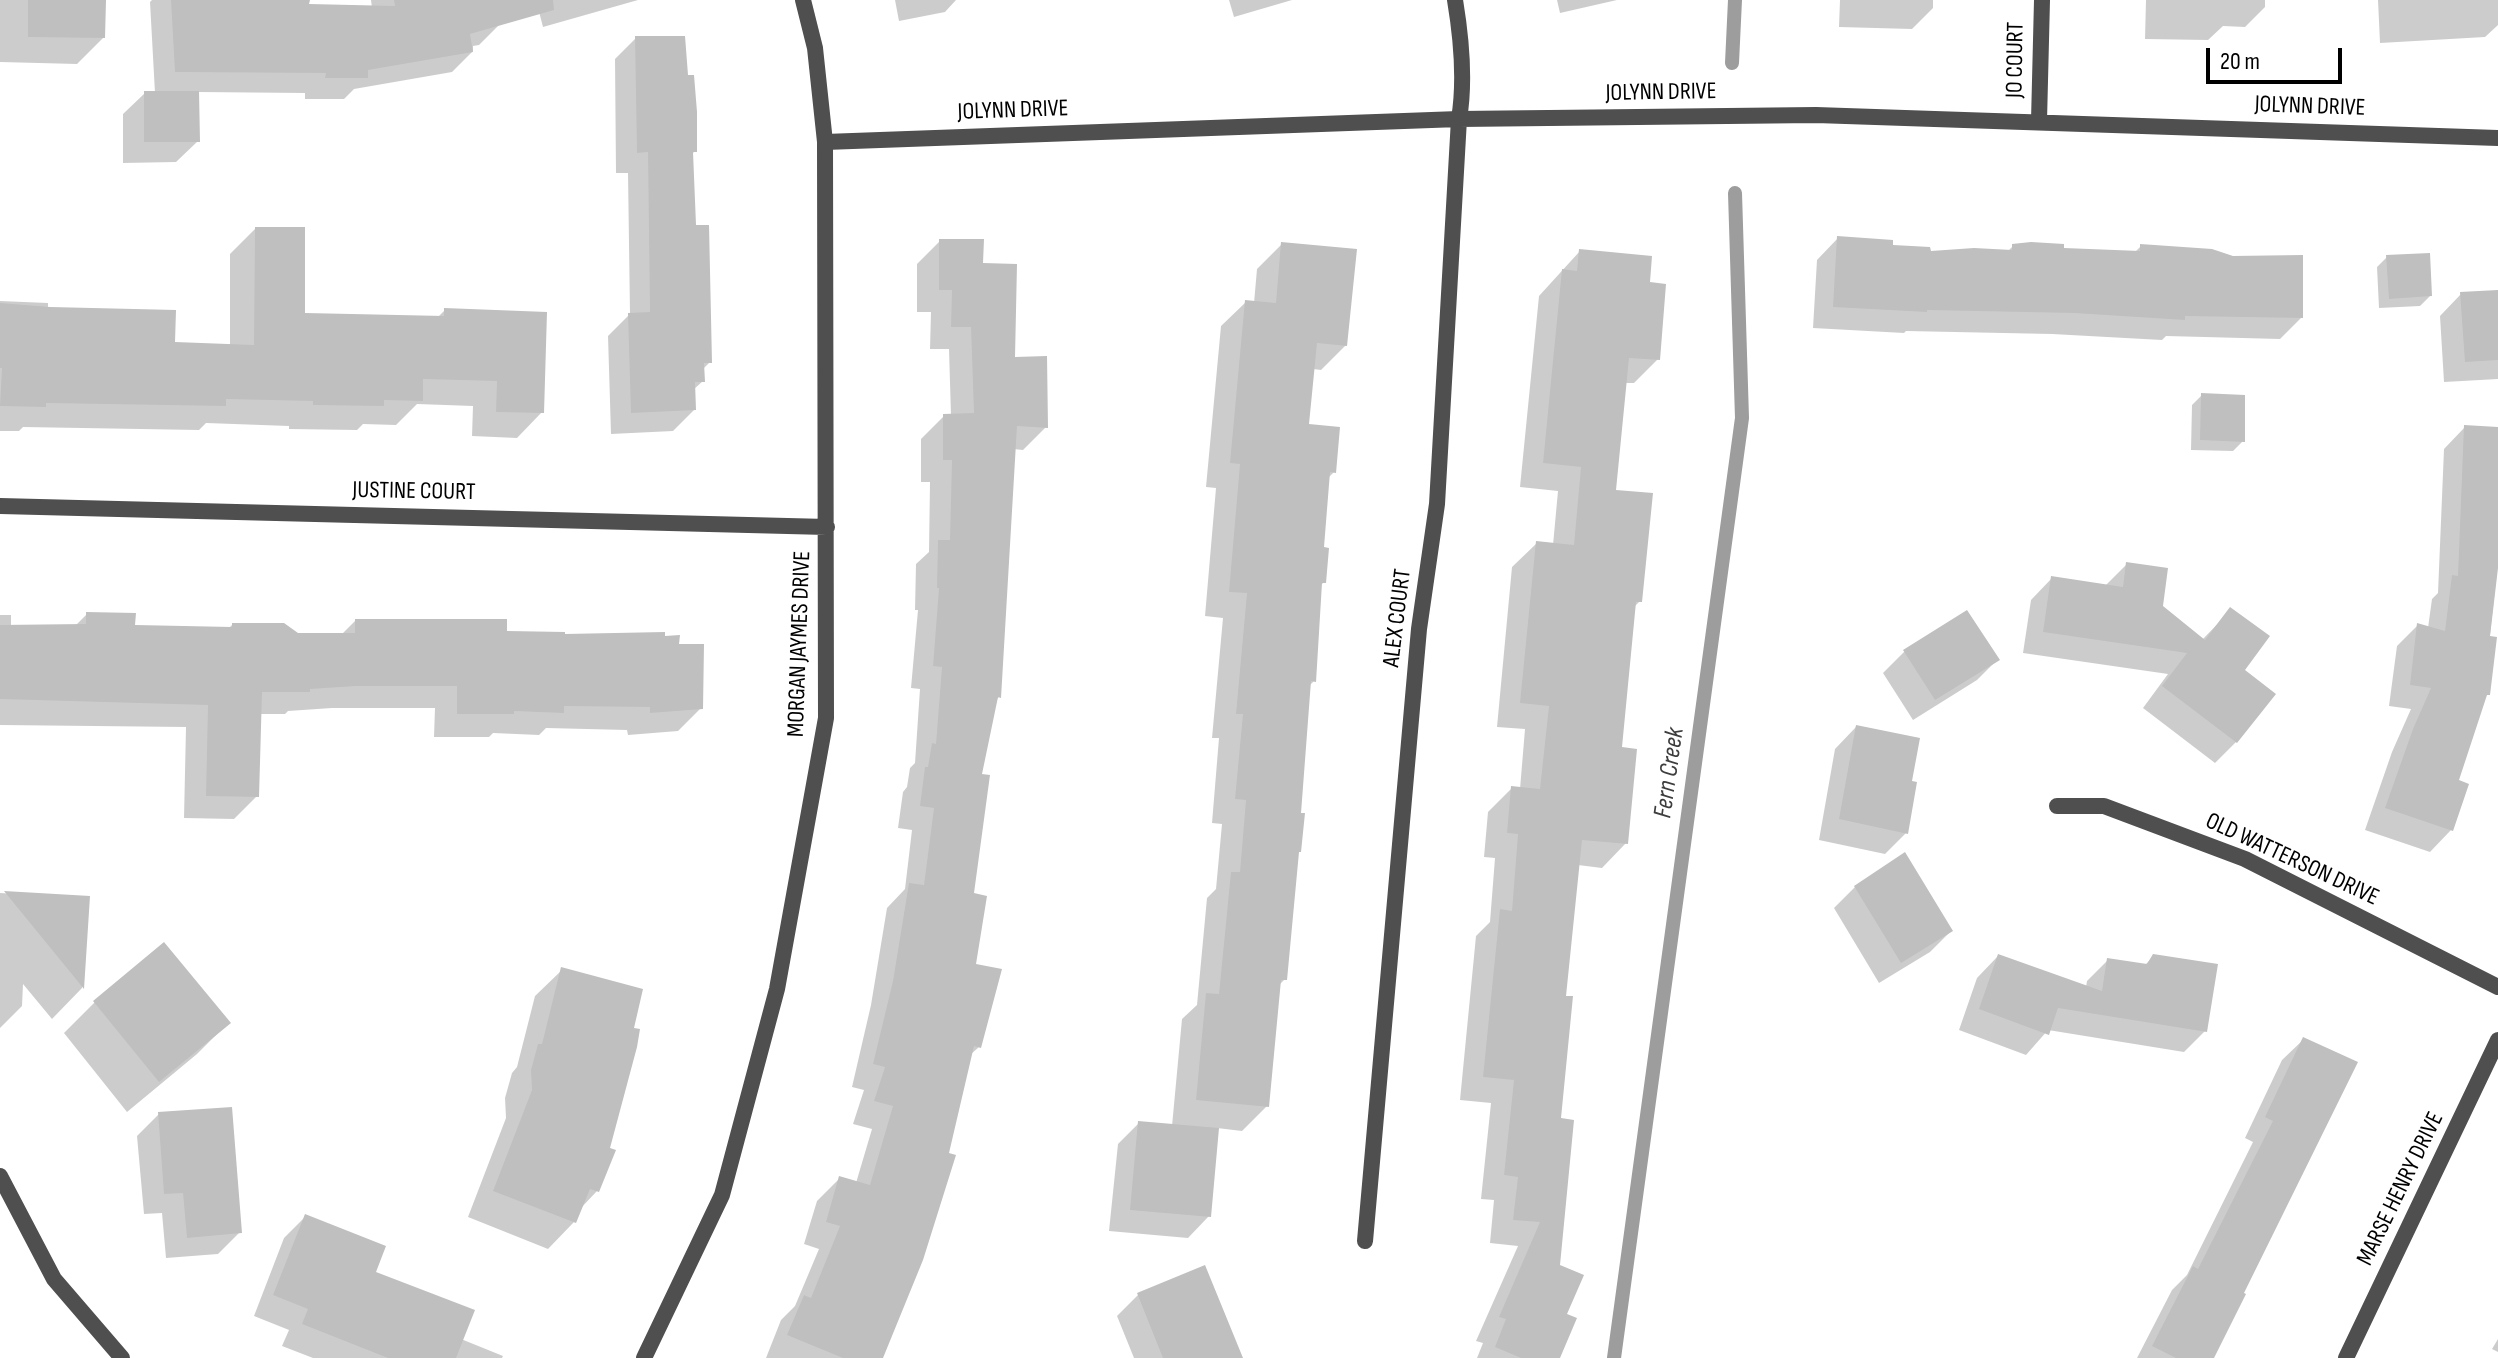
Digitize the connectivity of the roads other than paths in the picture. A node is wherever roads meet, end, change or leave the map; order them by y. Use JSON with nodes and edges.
{"nodes":[{"id":1,"x":803,"y":0,"type":"edge"},
{"id":2,"x":1455,"y":0,"type":"edge"},
{"id":3,"x":2042,"y":0,"type":"edge"},
{"id":4,"x":1459,"y":119,"type":"junction"},
{"id":5,"x":2039,"y":121,"type":"junction"},
{"id":6,"x":2498,"y":138,"type":"edge"},
{"id":7,"x":825,"y":142,"type":"junction"},
{"id":8,"x":0,"y":506,"type":"edge"},
{"id":9,"x":827,"y":527,"type":"junction"},
{"id":10,"x":2057,"y":806,"type":"dead end"},
{"id":11,"x":2498,"y":987,"type":"edge"},
{"id":12,"x":2498,"y":1040,"type":"edge"},
{"id":13,"x":0,"y":1176,"type":"edge"},
{"id":14,"x":1365,"y":1241,"type":"dead end"},
{"id":15,"x":122,"y":1358,"type":"edge"},
{"id":16,"x":644,"y":1358,"type":"edge"},
{"id":17,"x":2346,"y":1358,"type":"edge"}],
"edges":[{"from":1,"to":7,"type":"street","name":"MORGAN JAYMES DRIVE"},
{"from":2,"to":4,"type":"street","name":"ALEX COURT"},
{"from":3,"to":5,"type":"street","name":"JO COURT"},
{"from":4,"to":5,"type":"street","name":"JOLYNN DRIVE"},
{"from":4,"to":7,"type":"street","name":"JOLYNN DRIVE"},
{"from":4,"to":14,"type":"street","name":"ALEX COURT"},
{"from":5,"to":6,"type":"street","name":"JOLYNN DRIVE"},
{"from":7,"to":9,"type":"street","name":"MORGAN JAYMES DRIVE"},
{"from":8,"to":9,"type":"street","name":"JUSTINE COURT"},
{"from":9,"to":16,"type":"street","name":"MORGAN JAYMES DRIVE"},
{"from":10,"to":11,"type":"street","name":"OLD WATTERSON DRIVE"},
{"from":12,"to":17,"type":"street","name":"MARSE HENRY DRIVE"},
{"from":13,"to":15,"type":"street"}]}
